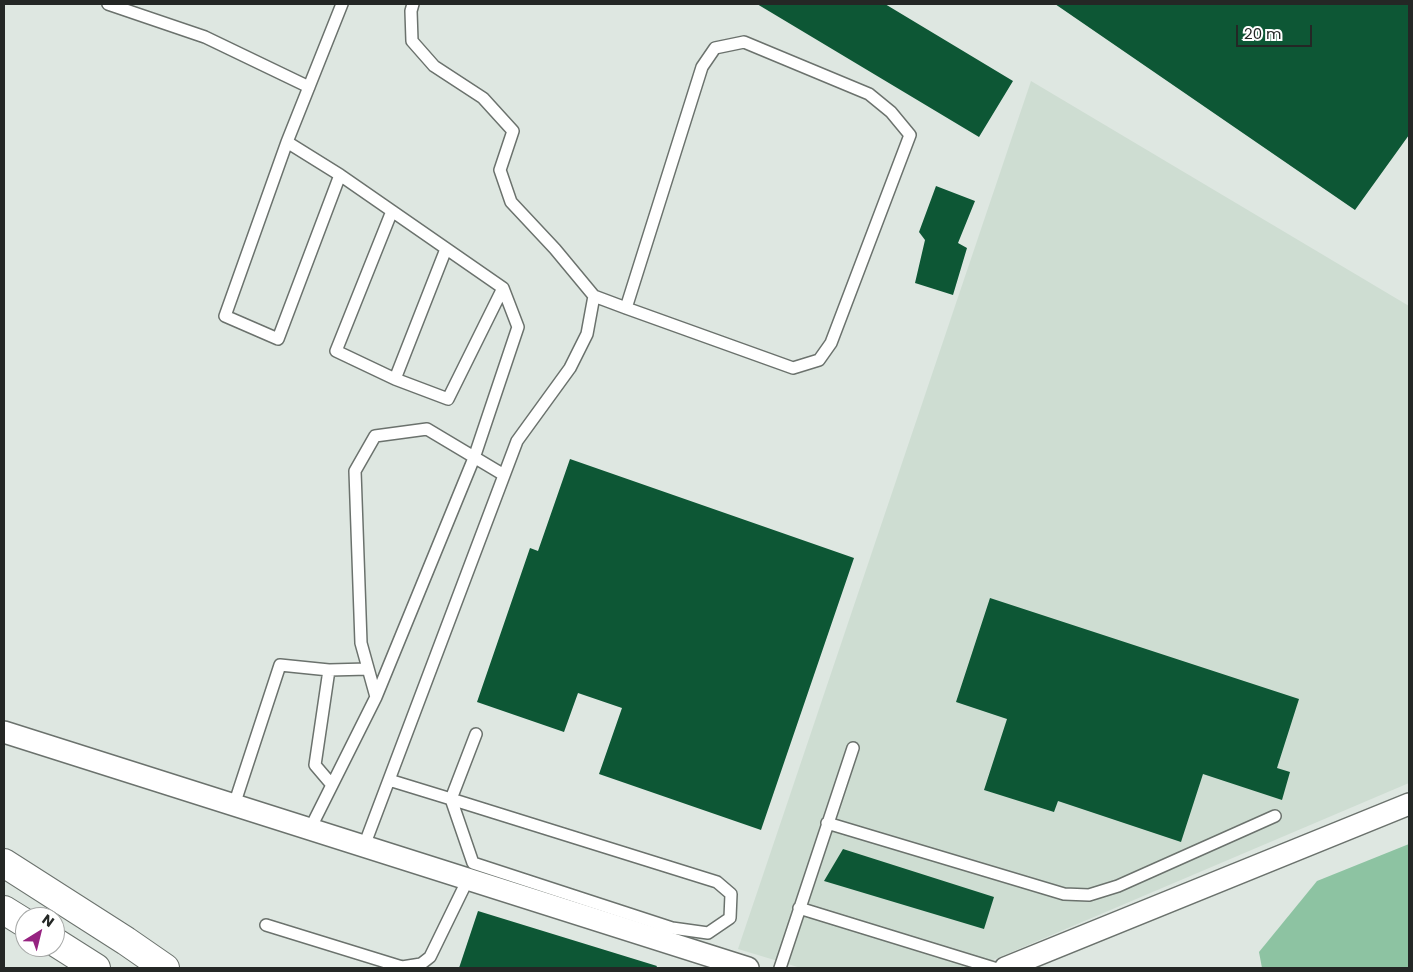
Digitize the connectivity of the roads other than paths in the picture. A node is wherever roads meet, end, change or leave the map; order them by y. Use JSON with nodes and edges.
{"nodes":[{"id":1,"x":108,"y":4,"type":"edge"},
{"id":2,"x":342,"y":4,"type":"edge"},
{"id":3,"x":413,"y":4,"type":"edge"},
{"id":4,"x":309,"y":87,"type":"junction"},
{"id":5,"x":287,"y":142,"type":"junction"},
{"id":6,"x":340,"y":175,"type":"junction"},
{"id":7,"x":392,"y":211,"type":"junction"},
{"id":8,"x":446,"y":249,"type":"junction"},
{"id":9,"x":502,"y":288,"type":"junction"},
{"id":10,"x":594,"y":296,"type":"junction"},
{"id":11,"x":626,"y":308,"type":"junction"},
{"id":12,"x":395,"y":379,"type":"junction"},
{"id":13,"x":474,"y":458,"type":"junction"},
{"id":14,"x":504,"y":475,"type":"junction"},
{"id":15,"x":368,"y":669,"type":"junction"},
{"id":16,"x":329,"y":670,"type":"junction"},
{"id":17,"x":376,"y":698,"type":"junction"},
{"id":18,"x":4,"y":732,"type":"edge"},
{"id":19,"x":476,"y":734,"type":"dead end"},
{"id":20,"x":853,"y":748,"type":"dead end"},
{"id":21,"x":389,"y":780,"type":"junction"},
{"id":22,"x":332,"y":785,"type":"junction"},
{"id":23,"x":451,"y":800,"type":"junction"},
{"id":24,"x":1409,"y":804,"type":"edge"},
{"id":25,"x":234,"y":805,"type":"junction"},
{"id":26,"x":1275,"y":816,"type":"dead end"},
{"id":27,"x":827,"y":823,"type":"junction"},
{"id":28,"x":310,"y":829,"type":"junction"},
{"id":29,"x":364,"y":846,"type":"junction"},
{"id":30,"x":4,"y":863,"type":"edge"},
{"id":31,"x":468,"y":879,"type":"junction"},
{"id":32,"x":800,"y":908,"type":"junction"},
{"id":33,"x":4,"y":910,"type":"edge"},
{"id":34,"x":15,"y":917,"type":"edge"},
{"id":35,"x":266,"y":925,"type":"dead end"},
{"id":36,"x":65,"y":948,"type":"edge"},
{"id":37,"x":96,"y":968,"type":"edge"},
{"id":38,"x":164,"y":968,"type":"edge"},
{"id":39,"x":748,"y":968,"type":"edge"},
{"id":40,"x":780,"y":968,"type":"edge"},
{"id":41,"x":994,"y":968,"type":"edge"},
{"id":42,"x":1005,"y":968,"type":"edge"}],
"edges":[{"from":1,"to":4,"type":"lane"},
{"from":2,"to":4,"type":"lane"},
{"from":3,"to":10,"type":"lane"},
{"from":4,"to":5,"type":"lane"},
{"from":5,"to":6,"type":"lane"},
{"from":5,"to":6,"type":"lane"},
{"from":6,"to":7,"type":"lane"},
{"from":7,"to":8,"type":"lane"},
{"from":7,"to":12,"type":"lane"},
{"from":8,"to":9,"type":"lane"},
{"from":8,"to":12,"type":"lane"},
{"from":9,"to":12,"type":"lane"},
{"from":9,"to":13,"type":"lane"},
{"from":10,"to":11,"type":"lane"},
{"from":10,"to":14,"type":"lane"},
{"from":11,"to":11,"type":"lane"},
{"from":13,"to":14,"type":"lane"},
{"from":13,"to":15,"type":"lane"},
{"from":13,"to":17,"type":"lane"},
{"from":14,"to":21,"type":"lane"},
{"from":15,"to":16,"type":"lane"},
{"from":15,"to":17,"type":"lane"},
{"from":16,"to":22,"type":"lane"},
{"from":16,"to":25,"type":"lane"},
{"from":17,"to":22,"type":"lane"},
{"from":18,"to":25,"type":"street"},
{"from":19,"to":23,"type":"lane"},
{"from":20,"to":27,"type":"lane"},
{"from":21,"to":23,"type":"lane"},
{"from":21,"to":29,"type":"lane"},
{"from":22,"to":28,"type":"lane"},
{"from":23,"to":23,"type":"lane"},
{"from":24,"to":42,"type":"street"},
{"from":25,"to":28,"type":"street"},
{"from":26,"to":27,"type":"lane"},
{"from":27,"to":32,"type":"lane"},
{"from":28,"to":29,"type":"street"},
{"from":29,"to":31,"type":"street"},
{"from":30,"to":38,"type":"main road"},
{"from":31,"to":35,"type":"lane"},
{"from":31,"to":39,"type":"street"},
{"from":32,"to":40,"type":"lane"},
{"from":32,"to":41,"type":"lane"},
{"from":33,"to":34,"type":"main road"},
{"from":36,"to":37,"type":"main road"}]}
